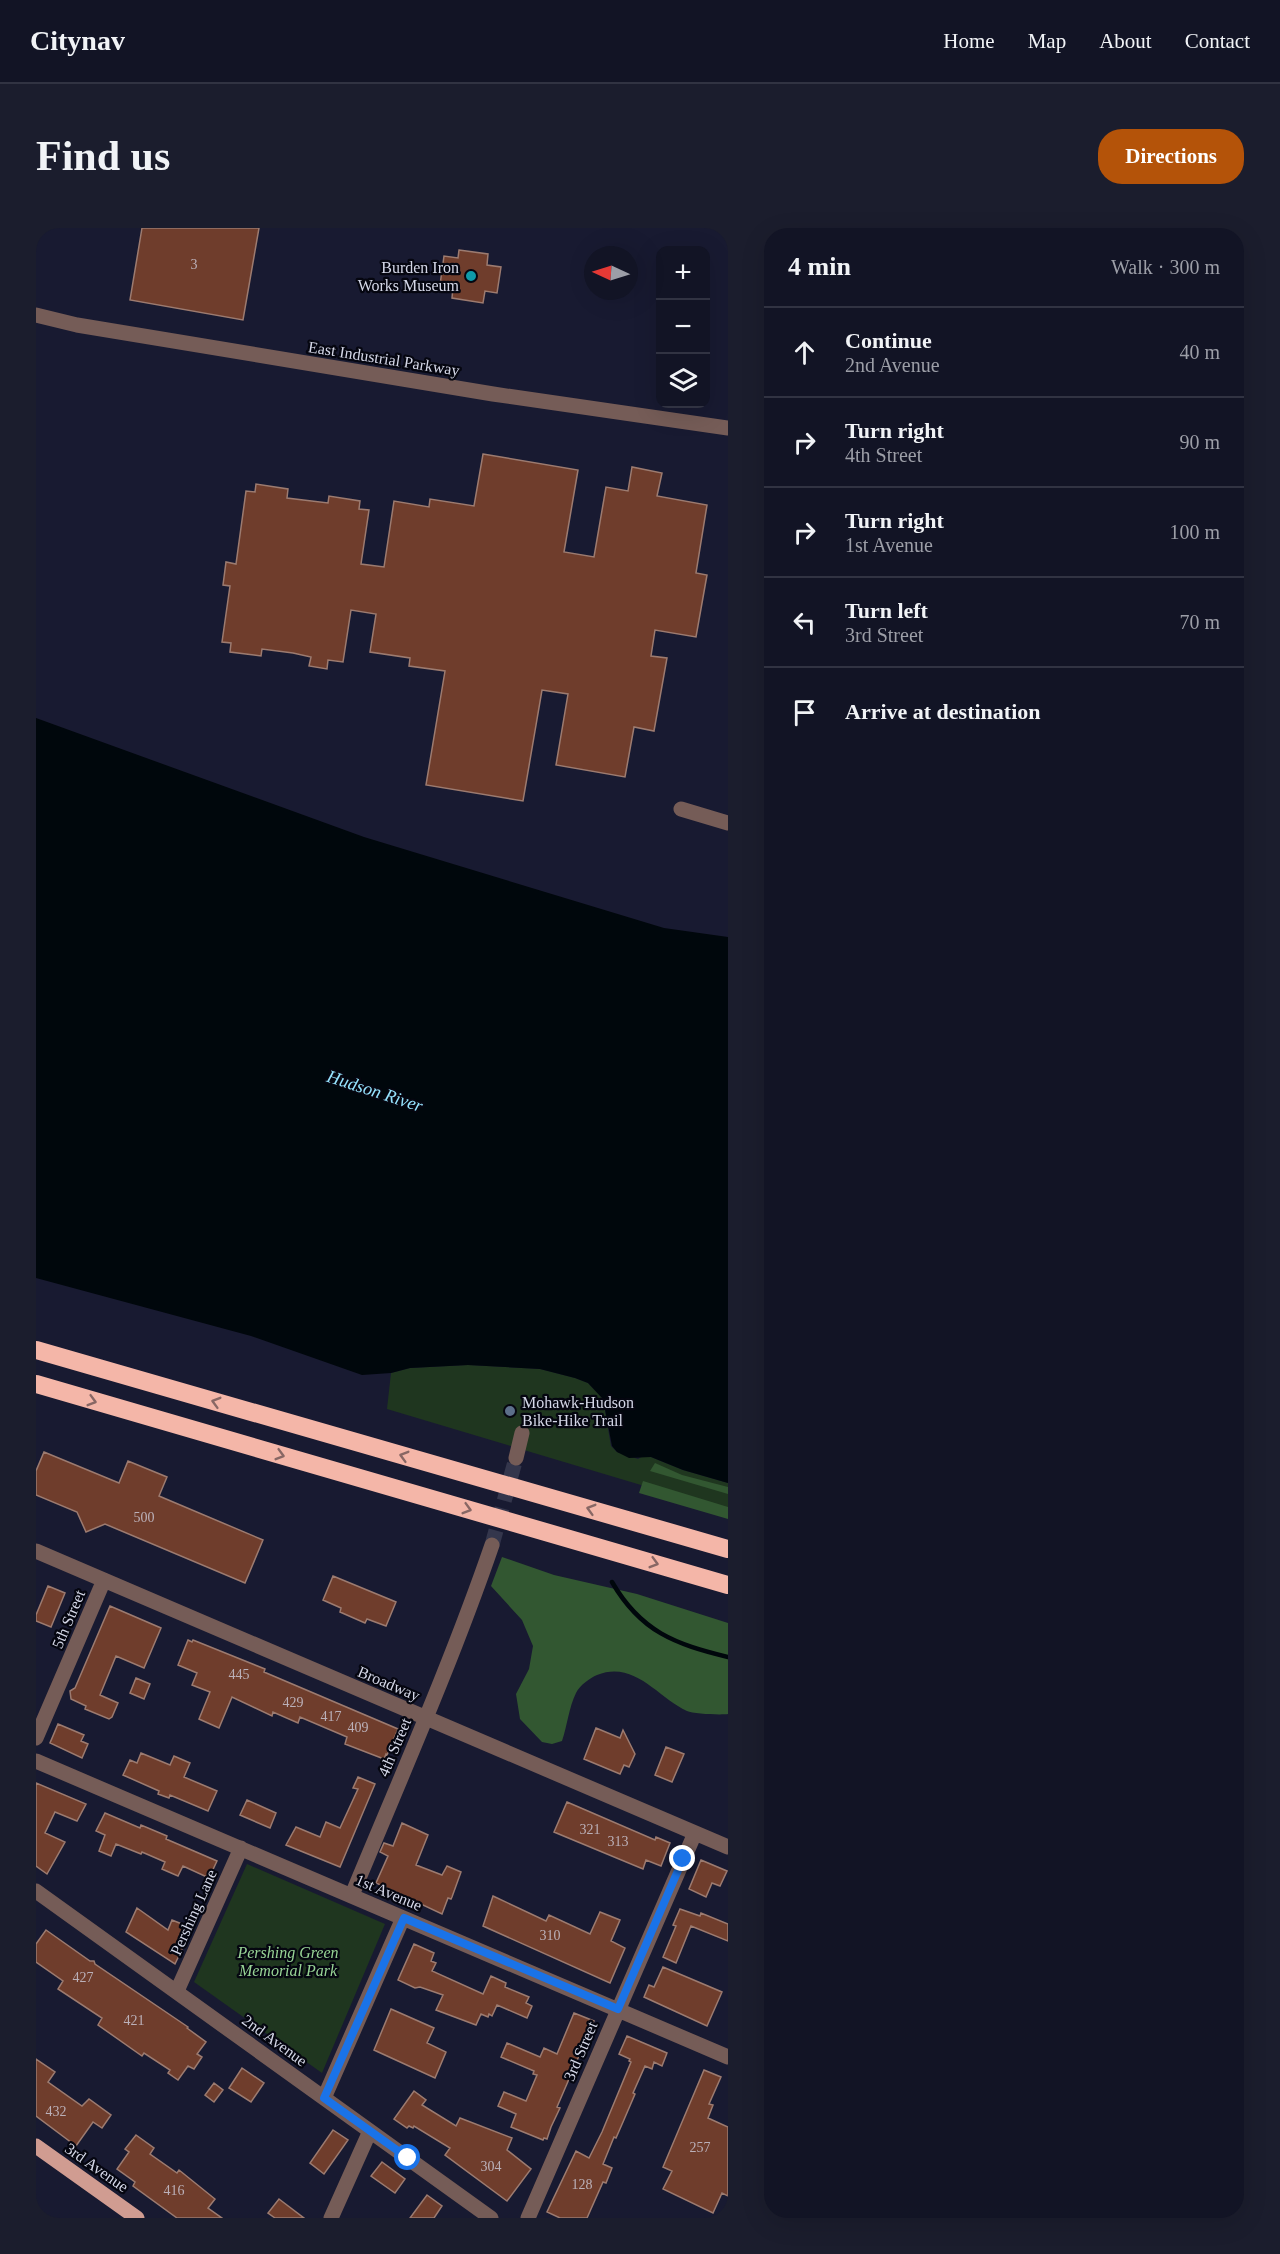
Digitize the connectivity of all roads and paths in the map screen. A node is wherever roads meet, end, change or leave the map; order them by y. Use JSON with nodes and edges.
{"nodes":[{"id":1,"x":36,"y":315,"type":"edge"},
{"id":2,"x":728,"y":428,"type":"edge"},
{"id":3,"x":681,"y":809,"type":"dead end"},
{"id":4,"x":728,"y":823,"type":"edge"},
{"id":5,"x":36,"y":1350,"type":"edge"},
{"id":6,"x":36,"y":1384,"type":"edge"},
{"id":7,"x":522,"y":1433,"type":"dead end"},
{"id":8,"x":516,"y":1458,"type":"tunnel mouth"},
{"id":9,"x":492,"y":1545,"type":"tunnel mouth"},
{"id":10,"x":728,"y":1549,"type":"edge"},
{"id":11,"x":36,"y":1551,"type":"edge"},
{"id":12,"x":104,"y":1580,"type":"junction"},
{"id":13,"x":728,"y":1585,"type":"edge"},
{"id":14,"x":426,"y":1719,"type":"junction"},
{"id":15,"x":36,"y":1738,"type":"edge"},
{"id":16,"x":36,"y":1761,"type":"edge"},
{"id":17,"x":695,"y":1833,"type":"junction"},
{"id":18,"x":728,"y":1847,"type":"edge"},
{"id":19,"x":241,"y":1848,"type":"junction"},
{"id":20,"x":36,"y":1891,"type":"edge"},
{"id":21,"x":352,"y":1895,"type":"junction"},
{"id":22,"x":404,"y":1918,"type":"junction"},
{"id":23,"x":177,"y":1991,"type":"junction"},
{"id":24,"x":618,"y":2009,"type":"junction"},
{"id":25,"x":728,"y":2057,"type":"edge"},
{"id":26,"x":324,"y":2098,"type":"junction"},
{"id":27,"x":370,"y":2131,"type":"junction"},
{"id":28,"x":36,"y":2146,"type":"edge"},
{"id":29,"x":137,"y":2218,"type":"edge"},
{"id":30,"x":331,"y":2218,"type":"edge"},
{"id":31,"x":491,"y":2218,"type":"edge"},
{"id":32,"x":528,"y":2218,"type":"edge"}],
"edges":[{"from":1,"to":2,"type":"street","name":"East Industrial Parkway"},
{"from":3,"to":4,"type":"street"},
{"from":10,"to":5,"type":"highway","one_way":true},
{"from":6,"to":13,"type":"highway","one_way":true},
{"from":7,"to":8,"type":"street"},
{"from":9,"to":14,"type":"street","name":"4th Street"},
{"from":11,"to":12,"type":"street","name":"Broadway"},
{"from":12,"to":14,"type":"street","name":"Broadway"},
{"from":12,"to":15,"type":"street","name":"5th Street"},
{"from":14,"to":17,"type":"street","name":"Broadway"},
{"from":14,"to":21,"type":"street","name":"4th Street"},
{"from":16,"to":19,"type":"street","name":"1st Avenue"},
{"from":17,"to":18,"type":"street","name":"Broadway"},
{"from":17,"to":24,"type":"street","name":"3rd Street"},
{"from":19,"to":21,"type":"street","name":"1st Avenue"},
{"from":19,"to":23,"type":"street","name":"Pershing Lane"},
{"from":20,"to":23,"type":"street","name":"2nd Avenue"},
{"from":21,"to":22,"type":"street","name":"1st Avenue"},
{"from":22,"to":24,"type":"street","name":"1st Avenue"},
{"from":22,"to":26,"type":"street"},
{"from":23,"to":26,"type":"street","name":"2nd Avenue"},
{"from":24,"to":25,"type":"street","name":"1st Avenue"},
{"from":24,"to":32,"type":"street","name":"3rd Street"},
{"from":26,"to":27,"type":"street","name":"2nd Avenue"},
{"from":27,"to":30,"type":"street"},
{"from":27,"to":31,"type":"street","name":"2nd Avenue"},
{"from":28,"to":29,"type":"main road","name":"3rd Avenue"}]}
